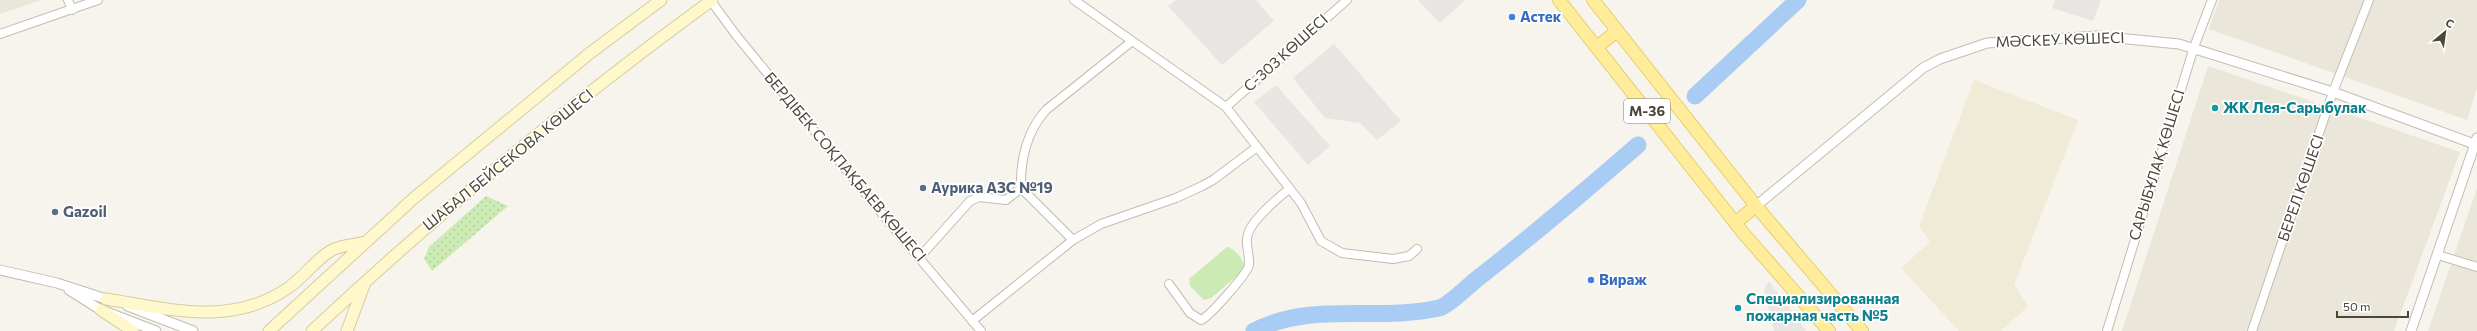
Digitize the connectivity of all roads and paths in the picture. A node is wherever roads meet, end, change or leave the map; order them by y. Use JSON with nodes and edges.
{"nodes":[{"id":1,"x":68,"y":0,"type":"edge"},
{"id":2,"x":98,"y":0,"type":"edge"},
{"id":3,"x":661,"y":0,"type":"edge"},
{"id":4,"x":712,"y":0,"type":"edge"},
{"id":5,"x":1074,"y":0,"type":"edge"},
{"id":6,"x":1347,"y":0,"type":"edge"},
{"id":7,"x":1559,"y":0,"type":"edge"},
{"id":8,"x":1593,"y":0,"type":"edge"},
{"id":9,"x":2212,"y":0,"type":"edge"},
{"id":10,"x":2368,"y":0,"type":"edge"},
{"id":11,"x":72,"y":10,"type":"junction"},
{"id":12,"x":1617,"y":31,"type":"junction"},
{"id":13,"x":0,"y":34,"type":"edge"},
{"id":14,"x":1131,"y":42,"type":"junction"},
{"id":15,"x":1597,"y":47,"type":"junction"},
{"id":16,"x":2194,"y":47,"type":"junction"},
{"id":17,"x":2333,"y":92,"type":"junction"},
{"id":18,"x":1226,"y":107,"type":"junction"},
{"id":19,"x":2476,"y":142,"type":"edge"},
{"id":20,"x":1257,"y":147,"type":"junction"},
{"id":21,"x":1021,"y":188,"type":"junction"},
{"id":22,"x":1289,"y":189,"type":"junction"},
{"id":23,"x":1756,"y":206,"type":"junction"},
{"id":24,"x":1735,"y":223,"type":"junction"},
{"id":25,"x":1073,"y":240,"type":"junction"},
{"id":26,"x":366,"y":242,"type":"junction"},
{"id":27,"x":1417,"y":249,"type":"dead end"},
{"id":28,"x":2438,"y":256,"type":"junction"},
{"id":29,"x":919,"y":258,"type":"junction"},
{"id":30,"x":2477,"y":267,"type":"edge"},
{"id":31,"x":0,"y":270,"type":"edge"},
{"id":32,"x":366,"y":281,"type":"junction"},
{"id":33,"x":57,"y":283,"type":"junction"},
{"id":34,"x":1169,"y":284,"type":"dead end"},
{"id":35,"x":106,"y":299,"type":"junction"},
{"id":36,"x":101,"y":310,"type":"junction"},
{"id":37,"x":972,"y":321,"type":"junction"},
{"id":38,"x":133,"y":331,"type":"edge"},
{"id":39,"x":156,"y":331,"type":"edge"},
{"id":40,"x":193,"y":331,"type":"edge"},
{"id":41,"x":269,"y":331,"type":"edge"},
{"id":42,"x":312,"y":331,"type":"edge"},
{"id":43,"x":347,"y":331,"type":"edge"},
{"id":44,"x":981,"y":331,"type":"edge"},
{"id":45,"x":1829,"y":331,"type":"edge"},
{"id":46,"x":1862,"y":331,"type":"edge"},
{"id":47,"x":2107,"y":331,"type":"edge"},
{"id":48,"x":2252,"y":331,"type":"edge"},
{"id":49,"x":2411,"y":331,"type":"edge"}],
"edges":[{"from":1,"to":11,"type":"street"},
{"from":2,"to":11,"type":"street"},
{"from":3,"to":26,"type":"main road","name":"ШАБАЛ БЕЙСЕКОВА КӨШЕСІ"},
{"from":4,"to":29,"type":"street","name":"БЕРДІБЕК СОҚПАҚБАЕВ КӨШЕСІ"},
{"from":4,"to":32,"type":"main road","name":"ШАБАЛ БЕЙСЕКОВА КӨШЕСІ"},
{"from":5,"to":14,"type":"street"},
{"from":6,"to":18,"type":"street","name":"С-303 КӨШЕСІ"},
{"from":7,"to":15,"type":"main road","number":"M-36"},
{"from":8,"to":12,"type":"main road","number":"M-36"},
{"from":9,"to":16,"type":"street","name":"САРЫБҰЛАҚ КӨШЕСІ"},
{"from":10,"to":17,"type":"street","name":"БЕРЕЛ КӨШЕСІ"},
{"from":11,"to":13,"type":"street"},
{"from":12,"to":15,"type":"main road"},
{"from":12,"to":23,"type":"main road","number":"M-36"},
{"from":14,"to":18,"type":"street"},
{"from":14,"to":21,"type":"street"},
{"from":15,"to":24,"type":"main road","number":"M-36"},
{"from":16,"to":17,"type":"street","name":"МӘСКЕУ КӨШЕСІ"},
{"from":16,"to":23,"type":"street","name":"МӘСКЕУ КӨШЕСІ"},
{"from":16,"to":47,"type":"street","name":"САРЫБҰЛАҚ КӨШЕСІ"},
{"from":17,"to":19,"type":"street","name":"МӘСКЕУ КӨШЕСІ"},
{"from":17,"to":48,"type":"street","name":"БЕРЕЛ КӨШЕСІ"},
{"from":18,"to":20,"type":"street"},
{"from":19,"to":28,"type":"street"},
{"from":20,"to":22,"type":"street"},
{"from":20,"to":25,"type":"street"},
{"from":21,"to":25,"type":"street"},
{"from":21,"to":29,"type":"street"},
{"from":22,"to":27,"type":"street"},
{"from":22,"to":34,"type":"street"},
{"from":23,"to":24,"type":"main road","name":"МӘСКЕУ КӨШЕСІ"},
{"from":23,"to":46,"type":"main road","number":"M-36"},
{"from":24,"to":45,"type":"main road","number":"M-36"},
{"from":25,"to":37,"type":"street"},
{"from":26,"to":35,"type":"main road"},
{"from":26,"to":41,"type":"main road","name":"ШАБАЛ БЕЙСЕКОВА КӨШЕСІ"},
{"from":28,"to":30,"type":"street"},
{"from":28,"to":49,"type":"street"},
{"from":29,"to":37,"type":"street","name":"БЕРДІБЕК СОҚПАҚБАЕВ КӨШЕСІ"},
{"from":31,"to":33,"type":"street"},
{"from":32,"to":42,"type":"main road","name":"ШАБАЛ БЕЙСЕКОВА КӨШЕСІ"},
{"from":32,"to":43,"type":"main road"},
{"from":33,"to":35,"type":"street"},
{"from":33,"to":36,"type":"street"},
{"from":35,"to":40,"type":"street"},
{"from":36,"to":38,"type":"main road"},
{"from":36,"to":39,"type":"street"},
{"from":37,"to":44,"type":"street","name":"БЕРДІБЕК СОҚПАҚБАЕВ КӨШЕСІ"}]}
